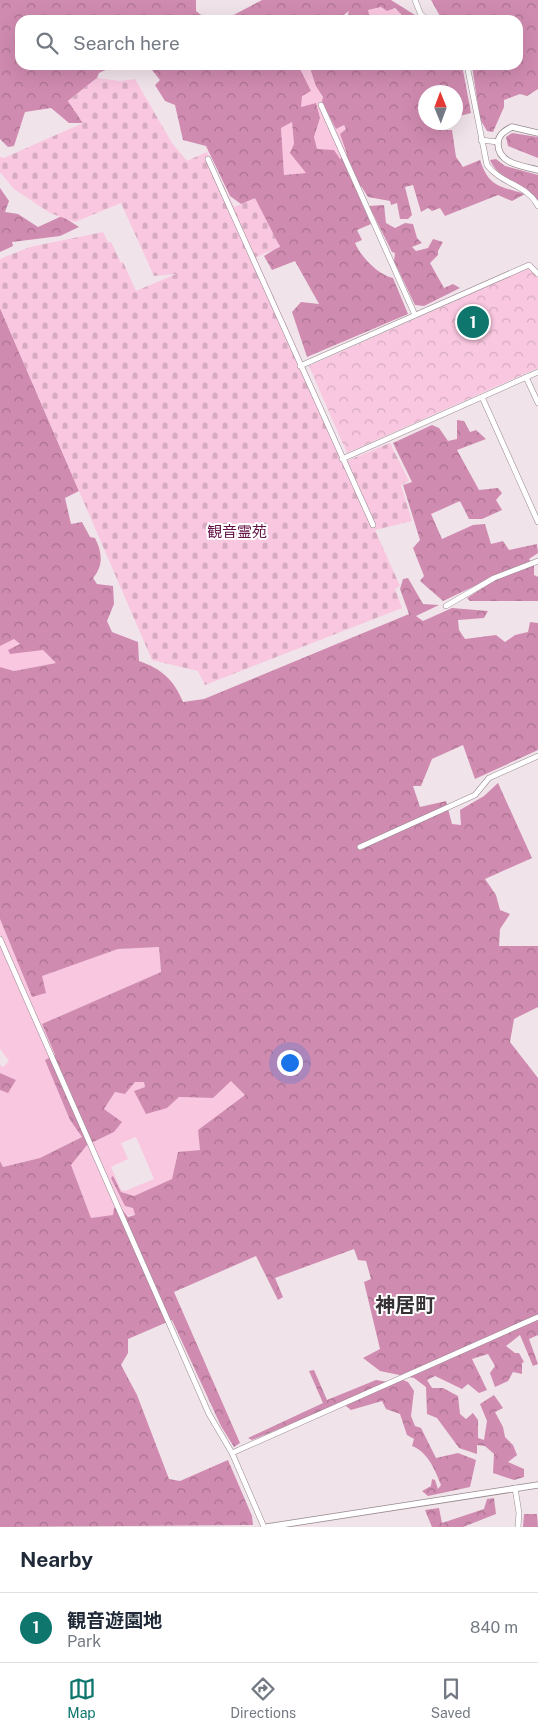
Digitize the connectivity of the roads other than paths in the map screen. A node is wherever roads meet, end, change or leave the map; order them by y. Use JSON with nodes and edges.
{"nodes":[{"id":1,"x":414,"y":0,"type":"edge"},
{"id":2,"x":421,"y":15,"type":"edge"},
{"id":3,"x":468,"y":70,"type":"edge"},
{"id":4,"x":321,"y":105,"type":"dead end"},
{"id":5,"x":538,"y":133,"type":"edge"},
{"id":6,"x":481,"y":140,"type":"junction"},
{"id":7,"x":498,"y":142,"type":"junction"},
{"id":8,"x":208,"y":159,"type":"dead end"},
{"id":9,"x":538,"y":170,"type":"edge"},
{"id":10,"x":538,"y":206,"type":"edge"},
{"id":11,"x":538,"y":274,"type":"edge"},
{"id":12,"x":416,"y":315,"type":"junction"},
{"id":13,"x":300,"y":366,"type":"junction"},
{"id":14,"x":538,"y":372,"type":"edge"},
{"id":15,"x":526,"y":377,"type":"junction"},
{"id":16,"x":482,"y":397,"type":"junction"},
{"id":17,"x":538,"y":403,"type":"edge"},
{"id":18,"x":342,"y":459,"type":"junction"},
{"id":19,"x":538,"y":522,"type":"edge"},
{"id":20,"x":373,"y":525,"type":"dead end"},
{"id":21,"x":538,"y":561,"type":"edge"},
{"id":22,"x":446,"y":606,"type":"dead end"},
{"id":23,"x":538,"y":756,"type":"edge"},
{"id":24,"x":360,"y":847,"type":"dead end"},
{"id":25,"x":0,"y":939,"type":"edge"},
{"id":26,"x":538,"y":1317,"type":"edge"},
{"id":27,"x":232,"y":1452,"type":"junction"},
{"id":28,"x":538,"y":1485,"type":"edge"},
{"id":29,"x":515,"y":1488,"type":"junction"},
{"id":30,"x":266,"y":1527,"type":"edge"},
{"id":31,"x":518,"y":1527,"type":"edge"}],
"edges":[{"from":1,"to":2,"type":"street"},
{"from":3,"to":6,"type":"street"},
{"from":4,"to":12,"type":"street"},
{"from":5,"to":7,"type":"street"},
{"from":6,"to":7,"type":"street"},
{"from":6,"to":10,"type":"street"},
{"from":7,"to":9,"type":"street"},
{"from":8,"to":13,"type":"street"},
{"from":11,"to":12,"type":"street"},
{"from":12,"to":13,"type":"street"},
{"from":13,"to":18,"type":"street"},
{"from":14,"to":15,"type":"street"},
{"from":15,"to":16,"type":"street"},
{"from":15,"to":17,"type":"street"},
{"from":16,"to":18,"type":"street"},
{"from":16,"to":19,"type":"street"},
{"from":18,"to":20,"type":"street"},
{"from":21,"to":22,"type":"street"},
{"from":23,"to":24,"type":"street"},
{"from":25,"to":27,"type":"street"},
{"from":26,"to":27,"type":"street"},
{"from":27,"to":30,"type":"street"},
{"from":28,"to":29,"type":"street"},
{"from":29,"to":30,"type":"street"},
{"from":29,"to":31,"type":"street"}]}
